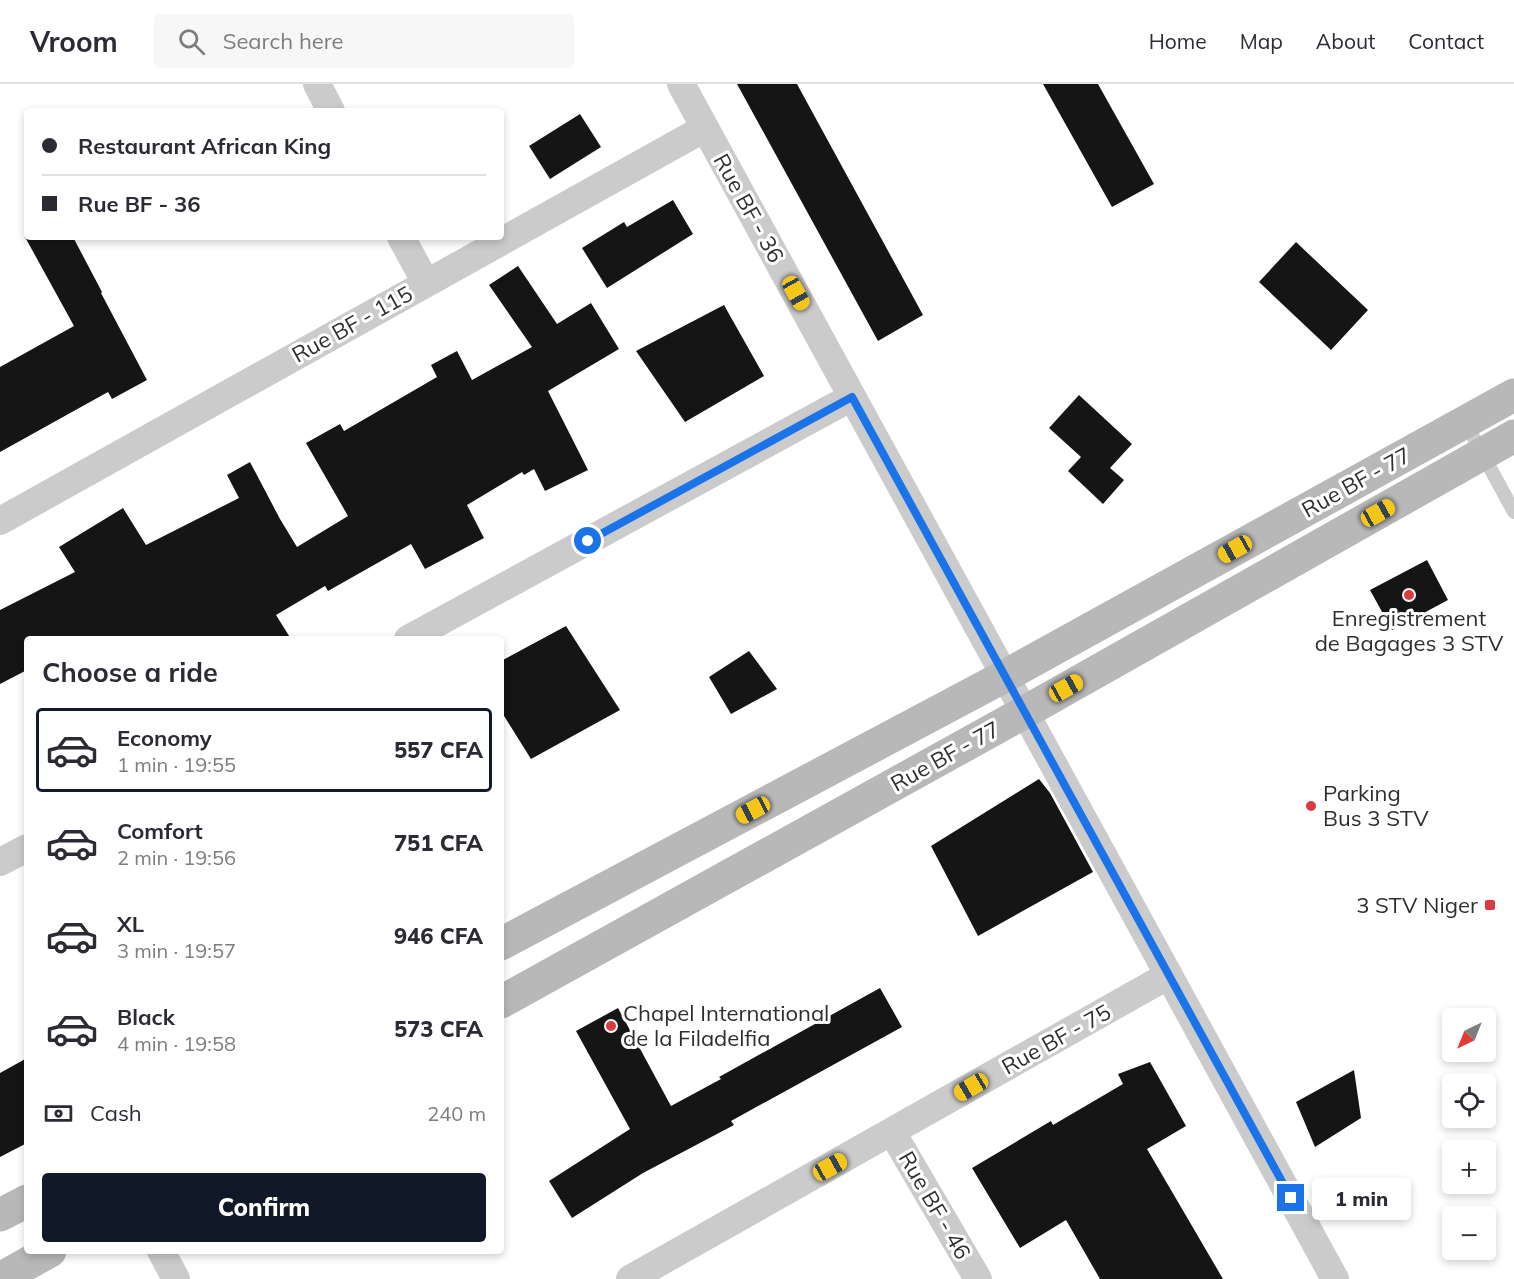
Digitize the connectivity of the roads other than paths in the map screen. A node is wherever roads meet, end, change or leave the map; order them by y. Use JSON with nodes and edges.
{"nodes":[{"id":1,"x":316,"y":84,"type":"edge"},
{"id":2,"x":681,"y":84,"type":"edge"},
{"id":3,"x":329,"y":108,"type":"edge"},
{"id":4,"x":705,"y":128,"type":"junction"},
{"id":5,"x":403,"y":240,"type":"edge"},
{"id":6,"x":503,"y":240,"type":"edge"},
{"id":7,"x":504,"y":240,"type":"edge"},
{"id":8,"x":426,"y":283,"type":"junction"},
{"id":9,"x":1514,"y":395,"type":"edge"},
{"id":10,"x":852,"y":397,"type":"junction"},
{"id":11,"x":1465,"y":422,"type":"junction"},
{"id":12,"x":1514,"y":436,"type":"edge"},
{"id":13,"x":1482,"y":454,"type":"junction"},
{"id":14,"x":1514,"y":512,"type":"edge"},
{"id":15,"x":0,"y":521,"type":"edge"},
{"id":16,"x":414,"y":636,"type":"edge"},
{"id":17,"x":1005,"y":676,"type":"junction"},
{"id":18,"x":1025,"y":712,"type":"junction"},
{"id":19,"x":24,"y":850,"type":"edge"},
{"id":20,"x":0,"y":862,"type":"edge"},
{"id":21,"x":504,"y":942,"type":"edge"},
{"id":22,"x":1169,"y":975,"type":"junction"},
{"id":23,"x":504,"y":1000,"type":"edge"},
{"id":24,"x":892,"y":1132,"type":"junction"},
{"id":25,"x":24,"y":1203,"type":"edge"},
{"id":26,"x":0,"y":1215,"type":"edge"},
{"id":27,"x":45,"y":1254,"type":"edge"},
{"id":28,"x":163,"y":1254,"type":"edge"},
{"id":29,"x":640,"y":1277,"type":"edge"},
{"id":30,"x":0,"y":1279,"type":"edge"},
{"id":31,"x":176,"y":1279,"type":"edge"},
{"id":32,"x":978,"y":1279,"type":"edge"},
{"id":33,"x":1335,"y":1279,"type":"edge"}],
"edges":[{"from":1,"to":3,"type":"street"},
{"from":2,"to":4,"type":"street","name":"Rue BF - 36"},
{"from":4,"to":7,"type":"street","name":"Rue BF - 115"},
{"from":4,"to":10,"type":"street","name":"Rue BF - 36"},
{"from":5,"to":8,"type":"street"},
{"from":6,"to":8,"type":"street","name":"Rue BF - 115"},
{"from":8,"to":15,"type":"street","name":"Rue BF - 115"},
{"from":9,"to":11,"type":"main road","name":"Rue BF - 77"},
{"from":10,"to":16,"type":"street"},
{"from":10,"to":17,"type":"street","name":"Rue BF - 36"},
{"from":11,"to":13,"type":"lane"},
{"from":11,"to":17,"type":"main road","name":"Rue BF - 77"},
{"from":12,"to":13,"type":"main road","name":"Rue BF - 77"},
{"from":13,"to":14,"type":"lane"},
{"from":13,"to":18,"type":"main road","name":"Rue BF - 77"},
{"from":17,"to":18,"type":"street","name":"Rue BF - 36"},
{"from":17,"to":21,"type":"main road","name":"Rue BF - 77"},
{"from":18,"to":22,"type":"street","name":"Rue BF - 36"},
{"from":18,"to":23,"type":"main road","name":"Rue BF - 77"},
{"from":19,"to":20,"type":"street"},
{"from":22,"to":24,"type":"street","name":"Rue BF - 75"},
{"from":22,"to":33,"type":"street","name":"Rue BF - 36"},
{"from":24,"to":29,"type":"street","name":"Rue BF - 75"},
{"from":24,"to":32,"type":"street","name":"Rue BF - 46"},
{"from":25,"to":26,"type":"main road"},
{"from":27,"to":30,"type":"main road"},
{"from":28,"to":31,"type":"street"}]}
